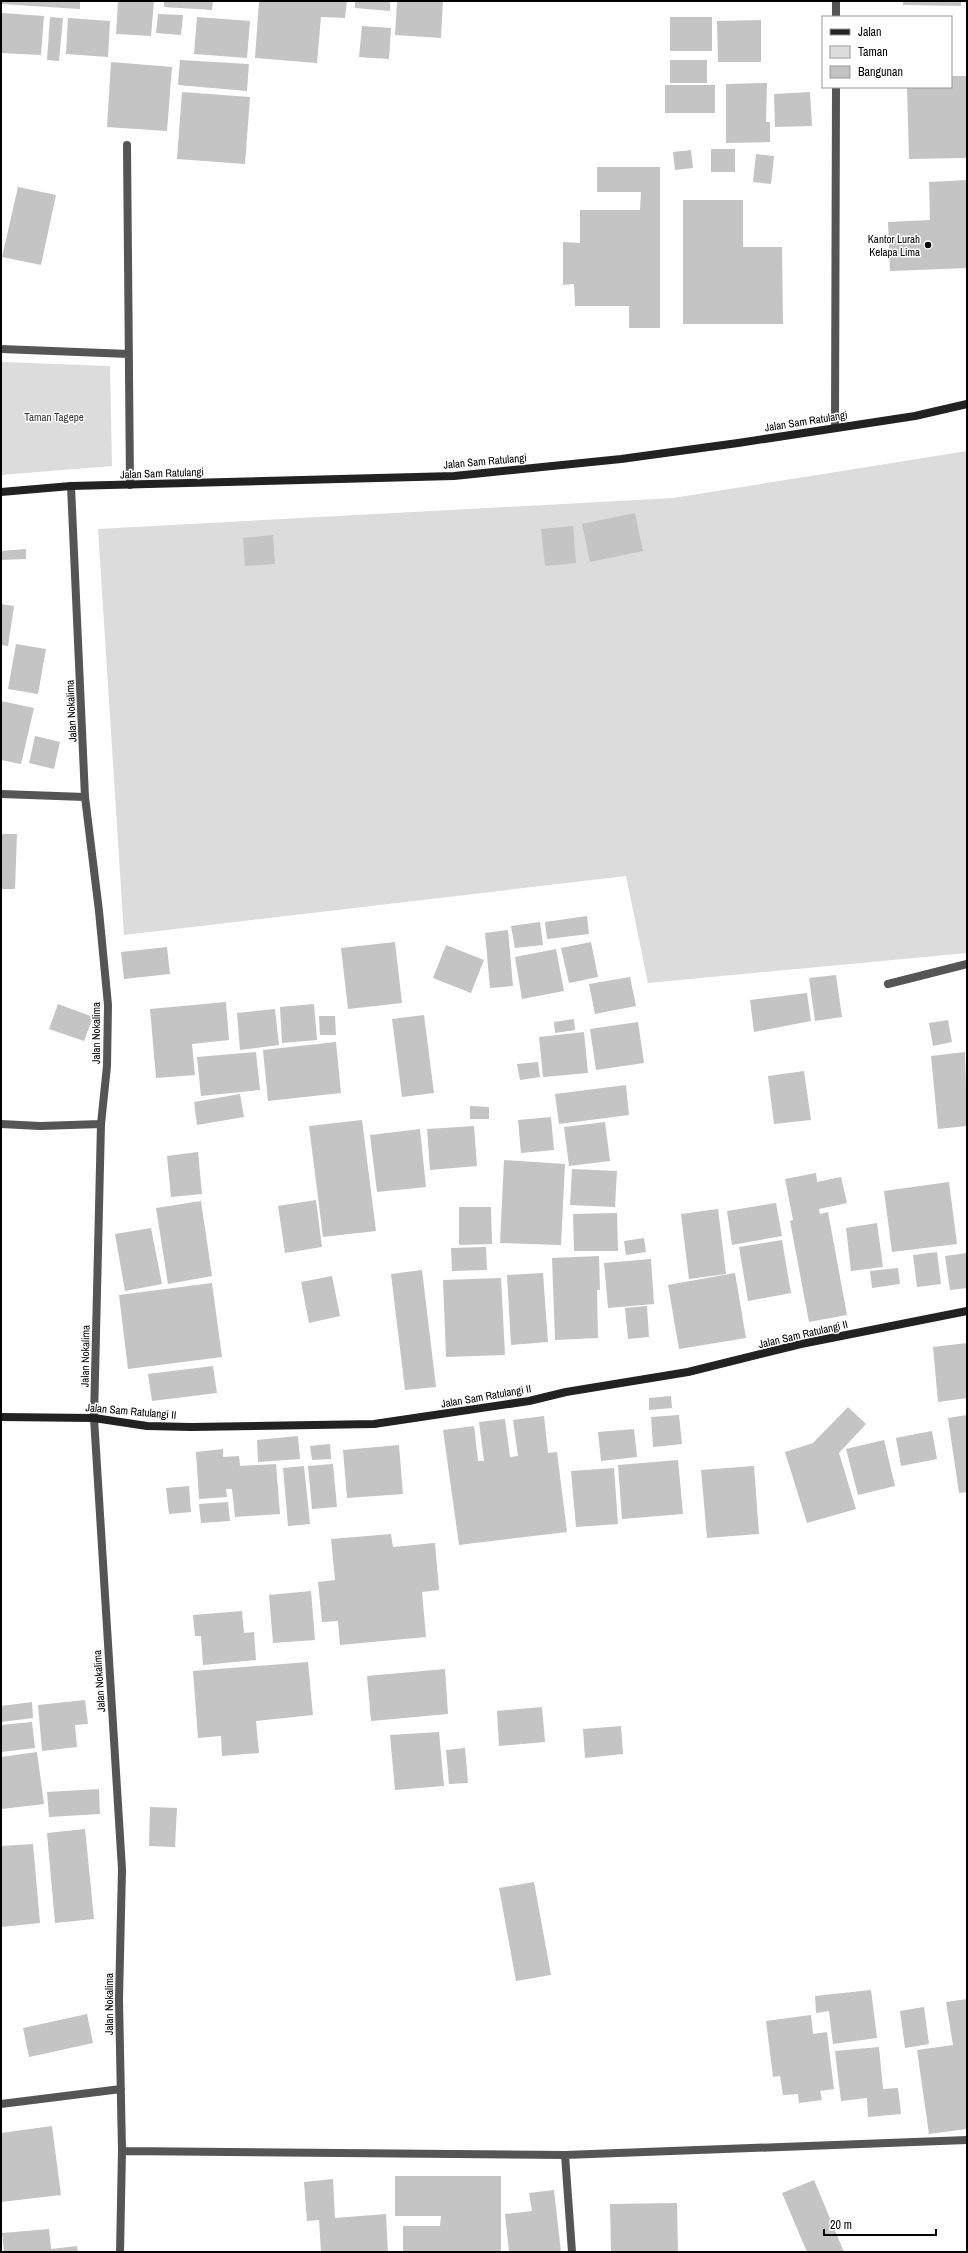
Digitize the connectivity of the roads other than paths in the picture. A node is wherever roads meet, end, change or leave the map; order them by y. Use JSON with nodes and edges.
{"nodes":[{"id":1,"x":836,"y":1,"type":"edge"},
{"id":2,"x":836,"y":16,"type":"edge"},
{"id":3,"x":836,"y":88,"type":"edge"},
{"id":4,"x":127,"y":145,"type":"dead end"},
{"id":5,"x":1,"y":349,"type":"edge"},
{"id":6,"x":129,"y":354,"type":"junction"},
{"id":7,"x":967,"y":404,"type":"edge"},
{"id":8,"x":835,"y":427,"type":"junction"},
{"id":9,"x":130,"y":485,"type":"junction"},
{"id":10,"x":71,"y":486,"type":"junction"},
{"id":11,"x":1,"y":492,"type":"edge"},
{"id":12,"x":1,"y":794,"type":"edge"},
{"id":13,"x":85,"y":797,"type":"junction"},
{"id":14,"x":967,"y":964,"type":"edge"},
{"id":15,"x":888,"y":984,"type":"dead end"},
{"id":16,"x":1,"y":1124,"type":"edge"},
{"id":17,"x":101,"y":1124,"type":"junction"},
{"id":18,"x":967,"y":1311,"type":"edge"},
{"id":19,"x":1,"y":1417,"type":"edge"},
{"id":20,"x":94,"y":1418,"type":"junction"},
{"id":21,"x":121,"y":2089,"type":"junction"},
{"id":22,"x":1,"y":2104,"type":"edge"},
{"id":23,"x":967,"y":2140,"type":"edge"},
{"id":24,"x":122,"y":2151,"type":"junction"},
{"id":25,"x":565,"y":2155,"type":"junction"},
{"id":26,"x":120,"y":2252,"type":"edge"},
{"id":27,"x":572,"y":2252,"type":"edge"}],
"edges":[{"from":1,"to":2,"type":"street"},
{"from":3,"to":8,"type":"street"},
{"from":4,"to":6,"type":"street"},
{"from":5,"to":6,"type":"street"},
{"from":6,"to":9,"type":"street"},
{"from":7,"to":8,"type":"main road","name":"Jalan Sam Ratulangi"},
{"from":8,"to":9,"type":"main road","name":"Jalan Sam Ratulangi"},
{"from":9,"to":10,"type":"main road","name":"Jalan Sam Ratulangi"},
{"from":10,"to":11,"type":"main road","name":"Jalan Sam Ratulangi"},
{"from":10,"to":13,"type":"street","name":"Jalan Nokalima"},
{"from":12,"to":13,"type":"street"},
{"from":13,"to":17,"type":"street","name":"Jalan Nokalima"},
{"from":14,"to":15,"type":"street"},
{"from":16,"to":17,"type":"street"},
{"from":17,"to":20,"type":"street","name":"Jalan Nokalima"},
{"from":18,"to":20,"type":"main road","name":"Jalan Sam Ratulangi II"},
{"from":19,"to":20,"type":"main road","name":"Jalan Sam Ratulangi II"},
{"from":20,"to":21,"type":"street","name":"Jalan Nokalima"},
{"from":21,"to":22,"type":"street"},
{"from":21,"to":24,"type":"street","name":"Jalan Nokalima"},
{"from":23,"to":25,"type":"street"},
{"from":24,"to":25,"type":"street"},
{"from":24,"to":26,"type":"street","name":"Jalan Nokalima"},
{"from":25,"to":27,"type":"street"}]}
